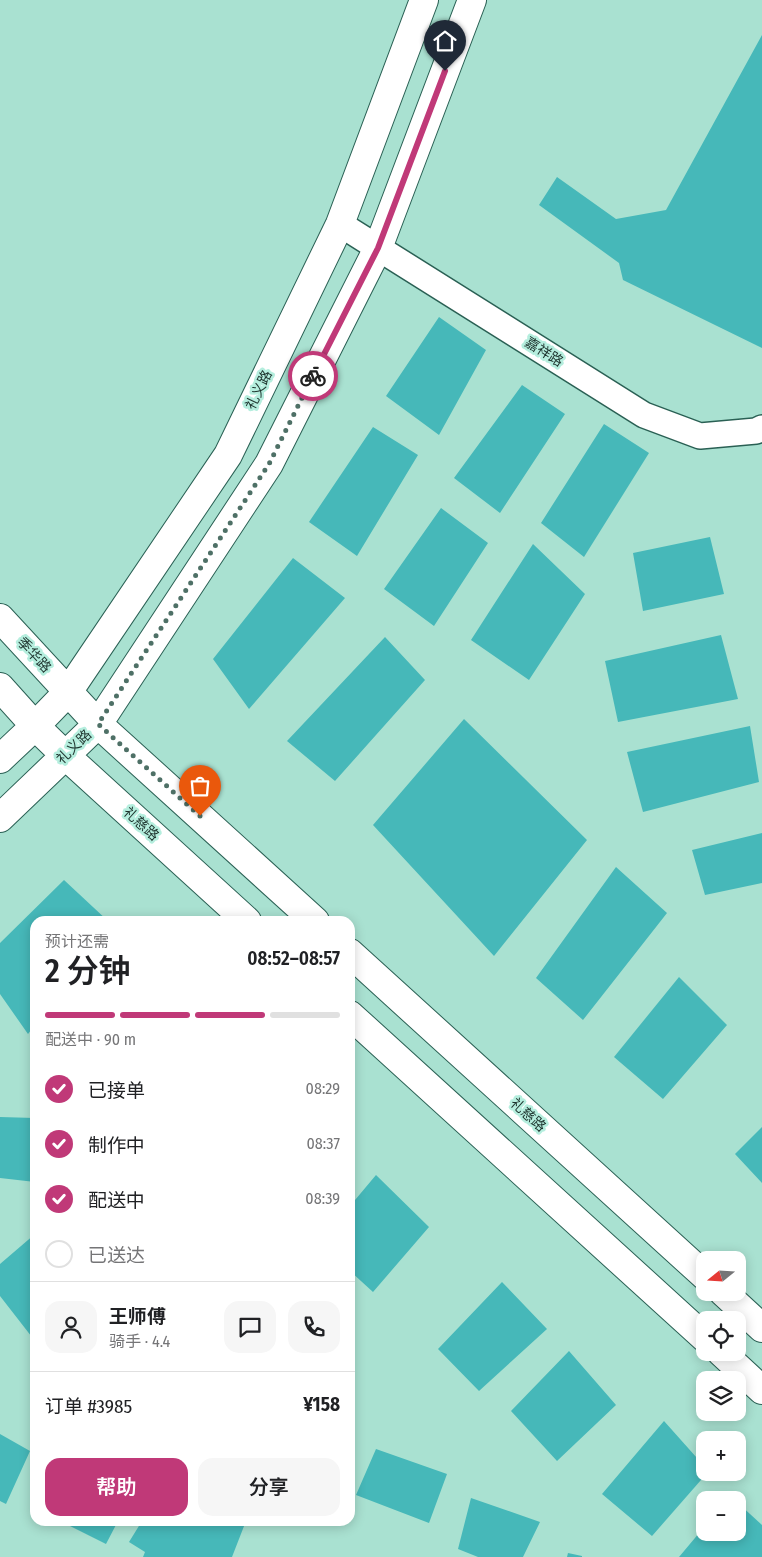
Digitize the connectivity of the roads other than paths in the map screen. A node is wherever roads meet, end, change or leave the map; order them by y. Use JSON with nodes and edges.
{"nodes":[{"id":1,"x":424,"y":0,"type":"edge"},
{"id":2,"x":472,"y":0,"type":"edge"},
{"id":3,"x":340,"y":224,"type":"junction"},
{"id":4,"x":378,"y":248,"type":"junction"},
{"id":5,"x":762,"y":428,"type":"edge"},
{"id":6,"x":0,"y":618,"type":"edge"},
{"id":7,"x":0,"y":688,"type":"edge"},
{"id":8,"x":68,"y":692,"type":"junction"},
{"id":9,"x":98,"y":724,"type":"junction"},
{"id":10,"x":35,"y":726,"type":"junction"},
{"id":11,"x":66,"y":756,"type":"junction"},
{"id":12,"x":0,"y":759,"type":"edge"},
{"id":13,"x":0,"y":818,"type":"edge"},
{"id":14,"x":242,"y":916,"type":"edge"},
{"id":15,"x":309,"y":916,"type":"edge"},
{"id":16,"x":355,"y":958,"type":"edge"},
{"id":17,"x":355,"y":1020,"type":"edge"},
{"id":18,"x":696,"y":1268,"type":"edge"},
{"id":19,"x":732,"y":1301,"type":"edge"},
{"id":20,"x":762,"y":1328,"type":"edge"},
{"id":21,"x":696,"y":1330,"type":"edge"},
{"id":22,"x":731,"y":1361,"type":"edge"},
{"id":23,"x":762,"y":1390,"type":"edge"}],
"edges":[{"from":1,"to":3,"type":"main road","name":"礼义路"},
{"from":2,"to":4,"type":"main road","name":"礼义路"},
{"from":3,"to":4,"type":"street","name":"嘉祥路"},
{"from":3,"to":8,"type":"main road","name":"礼义路"},
{"from":4,"to":5,"type":"street","name":"嘉祥路"},
{"from":4,"to":9,"type":"main road","name":"礼义路"},
{"from":6,"to":8,"type":"main road","name":"季华路"},
{"from":7,"to":10,"type":"main road"},
{"from":8,"to":9,"type":"main road"},
{"from":8,"to":10,"type":"main road","name":"礼义路"},
{"from":9,"to":11,"type":"main road","name":"礼义路"},
{"from":9,"to":15,"type":"main road"},
{"from":10,"to":11,"type":"main road","name":"礼慈路"},
{"from":10,"to":12,"type":"main road","name":"礼义路"},
{"from":11,"to":13,"type":"main road","name":"礼义路"},
{"from":11,"to":14,"type":"main road","name":"礼慈路"},
{"from":16,"to":18,"type":"main road","name":"礼慈路"},
{"from":17,"to":21,"type":"main road"},
{"from":19,"to":20,"type":"main road"},
{"from":22,"to":23,"type":"main road"}]}
